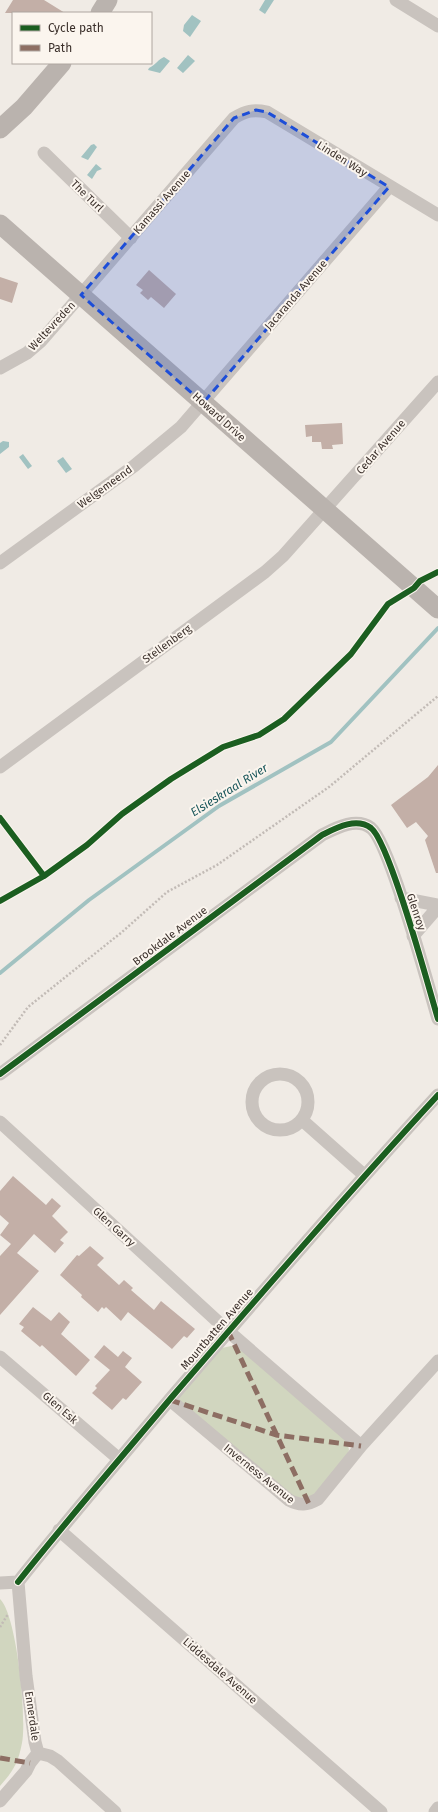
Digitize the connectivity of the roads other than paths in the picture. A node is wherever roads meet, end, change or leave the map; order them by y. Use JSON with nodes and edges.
{"nodes":[{"id":1,"x":108,"y":0,"type":"edge"},
{"id":2,"x":396,"y":0,"type":"edge"},
{"id":3,"x":101,"y":12,"type":"edge"},
{"id":4,"x":438,"y":26,"type":"edge"},
{"id":5,"x":61,"y":64,"type":"edge"},
{"id":6,"x":245,"y":111,"type":"joint"},
{"id":7,"x":0,"y":129,"type":"edge"},
{"id":8,"x":44,"y":153,"type":"dead end"},
{"id":9,"x":389,"y":187,"type":"junction"},
{"id":10,"x":438,"y":215,"type":"edge"},
{"id":11,"x":0,"y":224,"type":"edge"},
{"id":12,"x":131,"y":238,"type":"junction"},
{"id":13,"x":81,"y":295,"type":"junction"},
{"id":14,"x":0,"y":368,"type":"edge"},
{"id":15,"x":438,"y":382,"type":"edge"},
{"id":16,"x":203,"y":403,"type":"junction"},
{"id":17,"x":325,"y":511,"type":"junction"},
{"id":18,"x":0,"y":563,"type":"edge"},
{"id":19,"x":438,"y":609,"type":"edge"},
{"id":20,"x":0,"y":767,"type":"edge"},
{"id":21,"x":357,"y":823,"type":"joint"},
{"id":22,"x":400,"y":898,"type":"junction"},
{"id":23,"x":438,"y":906,"type":"edge"},
{"id":24,"x":413,"y":936,"type":"junction"},
{"id":25,"x":438,"y":1020,"type":"edge"},
{"id":26,"x":0,"y":1074,"type":"edge"},
{"id":27,"x":438,"y":1095,"type":"edge"},
{"id":28,"x":302,"y":1120,"type":"junction"},
{"id":29,"x":0,"y":1122,"type":"edge"},
{"id":30,"x":364,"y":1175,"type":"junction"},
{"id":31,"x":228,"y":1331,"type":"junction"},
{"id":32,"x":0,"y":1357,"type":"edge"},
{"id":33,"x":438,"y":1361,"type":"edge"},
{"id":34,"x":170,"y":1400,"type":"junction"},
{"id":35,"x":362,"y":1446,"type":"junction"},
{"id":36,"x":119,"y":1459,"type":"junction"},
{"id":37,"x":59,"y":1530,"type":"junction"},
{"id":38,"x":0,"y":1582,"type":"edge"},
{"id":39,"x":18,"y":1582,"type":"junction"},
{"id":40,"x":38,"y":1753,"type":"junction"},
{"id":41,"x":0,"y":1801,"type":"edge"},
{"id":42,"x":438,"y":1808,"type":"edge"},
{"id":43,"x":115,"y":1812,"type":"edge"},
{"id":44,"x":381,"y":1812,"type":"edge"},
{"id":45,"x":434,"y":1812,"type":"edge"}],
"edges":[{"from":1,"to":3,"type":"street"},
{"from":2,"to":4,"type":"street"},
{"from":5,"to":7,"type":"street"},
{"from":6,"to":9,"type":"street","name":"Linden Way"},
{"from":6,"to":12,"type":"street","name":"Kamassi Avenue"},
{"from":8,"to":12,"type":"street","name":"The Turl"},
{"from":9,"to":10,"type":"street","name":"Linden Way"},
{"from":9,"to":16,"type":"street","name":"Jacaranda Avenue"},
{"from":11,"to":13,"type":"street","name":"Howard Drive"},
{"from":12,"to":13,"type":"street","name":"Kamassi Avenue"},
{"from":13,"to":14,"type":"street","name":"Weltevreden"},
{"from":13,"to":16,"type":"street","name":"Howard Drive"},
{"from":15,"to":17,"type":"street","name":"Cedar Avenue"},
{"from":16,"to":17,"type":"street","name":"Howard Drive"},
{"from":16,"to":18,"type":"street","name":"Welgemeend"},
{"from":17,"to":19,"type":"street","name":"Howard Drive"},
{"from":17,"to":20,"type":"street","name":"Stellenberg"},
{"from":21,"to":22,"type":"street","name":"Glenroy"},
{"from":21,"to":26,"type":"street","name":"Brookdale Avenue"},
{"from":22,"to":23,"type":"street"},
{"from":22,"to":24,"type":"street","name":"Glenroy"},
{"from":23,"to":24,"type":"street"},
{"from":24,"to":25,"type":"street","name":"Glenroy"},
{"from":27,"to":30,"type":"street","name":"Mountbatten Avenue"},
{"from":28,"to":28,"type":"street"},
{"from":28,"to":30,"type":"street"},
{"from":29,"to":31,"type":"street","name":"Glen Garry"},
{"from":30,"to":31,"type":"street","name":"Mountbatten Avenue"},
{"from":31,"to":34,"type":"street","name":"Mountbatten Avenue"},
{"from":31,"to":35,"type":"street"},
{"from":32,"to":36,"type":"street","name":"Glen Esk"},
{"from":33,"to":35,"type":"street","name":"Inverness Avenue"},
{"from":34,"to":35,"type":"street","name":"Inverness Avenue"},
{"from":34,"to":36,"type":"street","name":"Mountbatten Avenue"},
{"from":36,"to":37,"type":"street","name":"Mountbatten Avenue"},
{"from":37,"to":39,"type":"street","name":"Mountbatten Avenue"},
{"from":37,"to":44,"type":"street","name":"Liddesdale Avenue"},
{"from":38,"to":39,"type":"street"},
{"from":39,"to":40,"type":"street","name":"Ennerdale"},
{"from":40,"to":41,"type":"street"},
{"from":40,"to":43,"type":"street","name":"Ennerdale"},
{"from":42,"to":45,"type":"street"}]}
